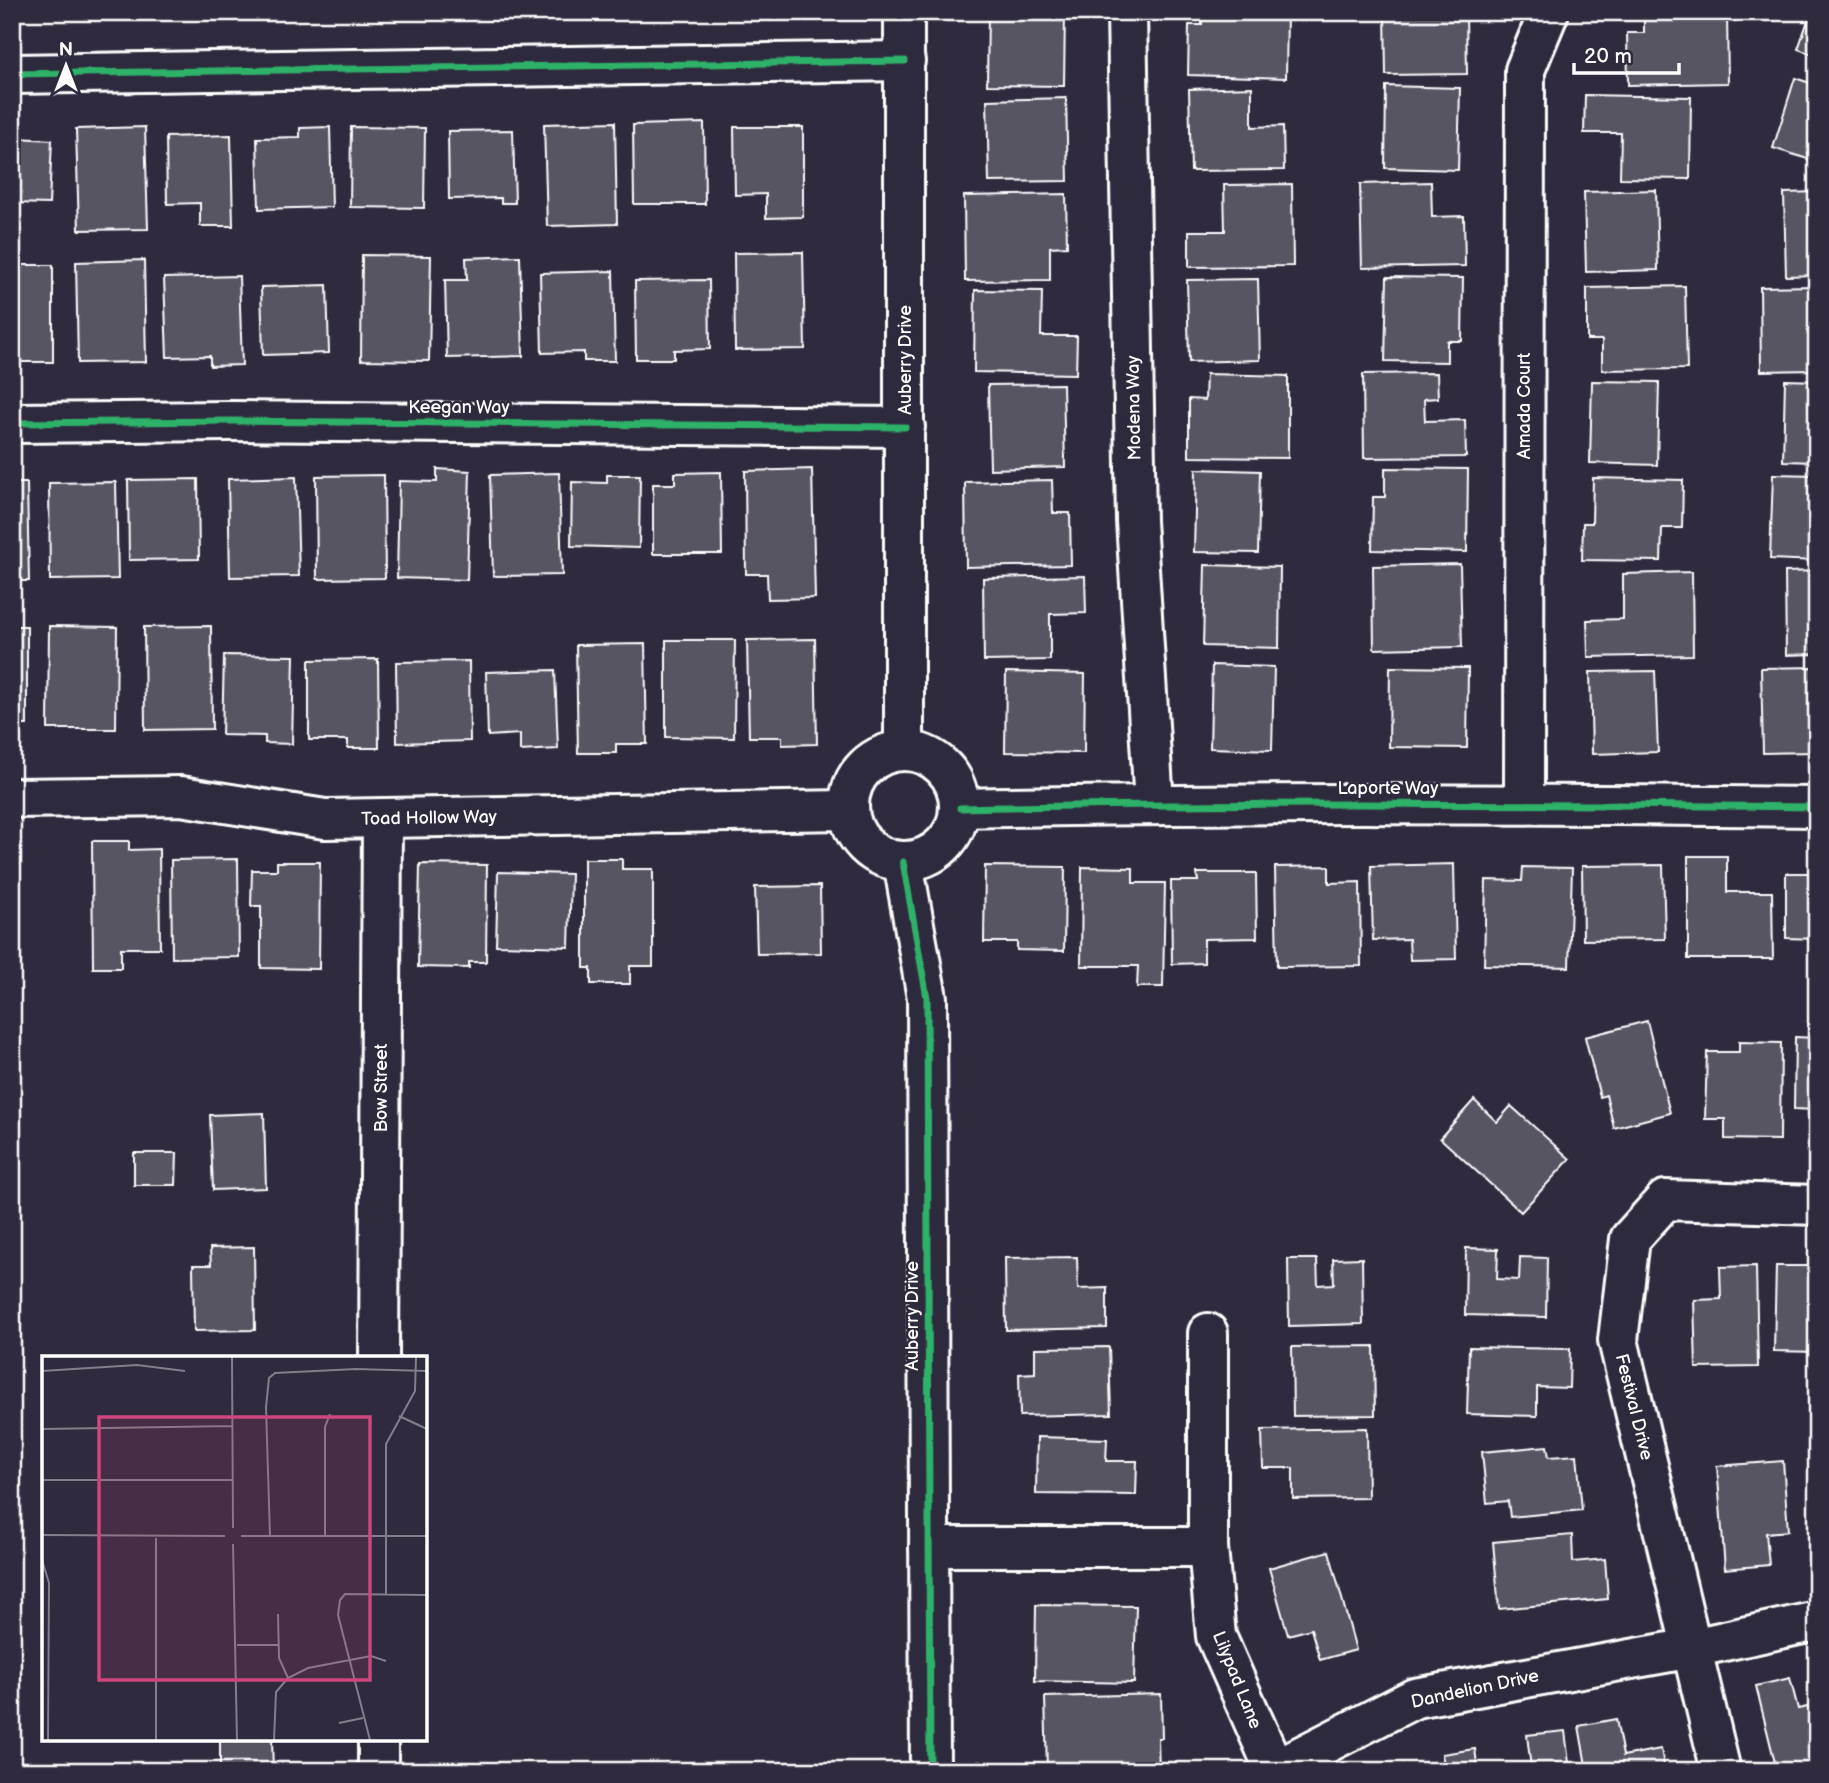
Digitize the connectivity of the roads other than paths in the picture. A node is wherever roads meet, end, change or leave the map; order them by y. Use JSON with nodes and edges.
{"nodes":[{"id":1,"x":904,"y":12,"type":"edge"},
{"id":2,"x":1127,"y":12,"type":"edge"},
{"id":3,"x":1549,"y":12,"type":"edge"},
{"id":4,"x":905,"y":61,"type":"junction"},
{"id":5,"x":12,"y":74,"type":"edge"},
{"id":6,"x":12,"y":423,"type":"edge"},
{"id":7,"x":905,"y":427,"type":"junction"},
{"id":8,"x":904,"y":751,"type":"junction"},
{"id":9,"x":12,"y":798,"type":"edge"},
{"id":10,"x":1154,"y":804,"type":"junction"},
{"id":11,"x":1524,"y":804,"type":"junction"},
{"id":12,"x":1817,"y":807,"type":"edge"},
{"id":13,"x":960,"y":808,"type":"junction"},
{"id":14,"x":848,"y":810,"type":"junction"},
{"id":15,"x":382,"y":819,"type":"junction"},
{"id":16,"x":904,"y":862,"type":"junction"},
{"id":17,"x":1817,"y":1205,"type":"edge"},
{"id":18,"x":1208,"y":1333,"type":"dead end"},
{"id":19,"x":379,"y":1356,"type":"edge"},
{"id":20,"x":929,"y":1547,"type":"junction"},
{"id":21,"x":1208,"y":1547,"type":"junction"},
{"id":22,"x":1817,"y":1621,"type":"edge"},
{"id":23,"x":1692,"y":1647,"type":"junction"},
{"id":24,"x":378,"y":1741,"type":"edge"},
{"id":25,"x":1273,"y":1770,"type":"edge"},
{"id":26,"x":379,"y":1771,"type":"edge"},
{"id":27,"x":930,"y":1771,"type":"edge"},
{"id":28,"x":1721,"y":1771,"type":"edge"}],
"edges":[{"from":1,"to":4,"type":"street","name":"Auberry Drive"},
{"from":2,"to":10,"type":"street","name":"Modena Way"},
{"from":3,"to":11,"type":"street","name":"Amada Court"},
{"from":4,"to":5,"type":"street"},
{"from":4,"to":7,"type":"street","name":"Auberry Drive"},
{"from":6,"to":7,"type":"street","name":"Keegan Way"},
{"from":7,"to":8,"type":"street","name":"Auberry Drive"},
{"from":8,"to":13,"type":"street"},
{"from":8,"to":14,"type":"street"},
{"from":9,"to":15,"type":"street","name":"Toad Hollow Way"},
{"from":10,"to":11,"type":"street","name":"Laporte Way"},
{"from":10,"to":13,"type":"street","name":"Laporte Way"},
{"from":11,"to":12,"type":"street","name":"Laporte Way"},
{"from":13,"to":16,"type":"street"},
{"from":14,"to":15,"type":"street","name":"Toad Hollow Way"},
{"from":14,"to":16,"type":"street"},
{"from":15,"to":19,"type":"street","name":"Bow Street"},
{"from":16,"to":20,"type":"street","name":"Auberry Drive"},
{"from":17,"to":23,"type":"street","name":"Festival Drive"},
{"from":18,"to":21,"type":"street","name":"Lilypad Lane"},
{"from":20,"to":21,"type":"street"},
{"from":20,"to":27,"type":"street","name":"Auberry Drive"},
{"from":21,"to":25,"type":"street","name":"Lilypad Lane"},
{"from":22,"to":23,"type":"street","name":"Dandelion Drive"},
{"from":23,"to":25,"type":"street","name":"Dandelion Drive"},
{"from":23,"to":28,"type":"street","name":"Festival Drive"},
{"from":24,"to":26,"type":"street"}]}
